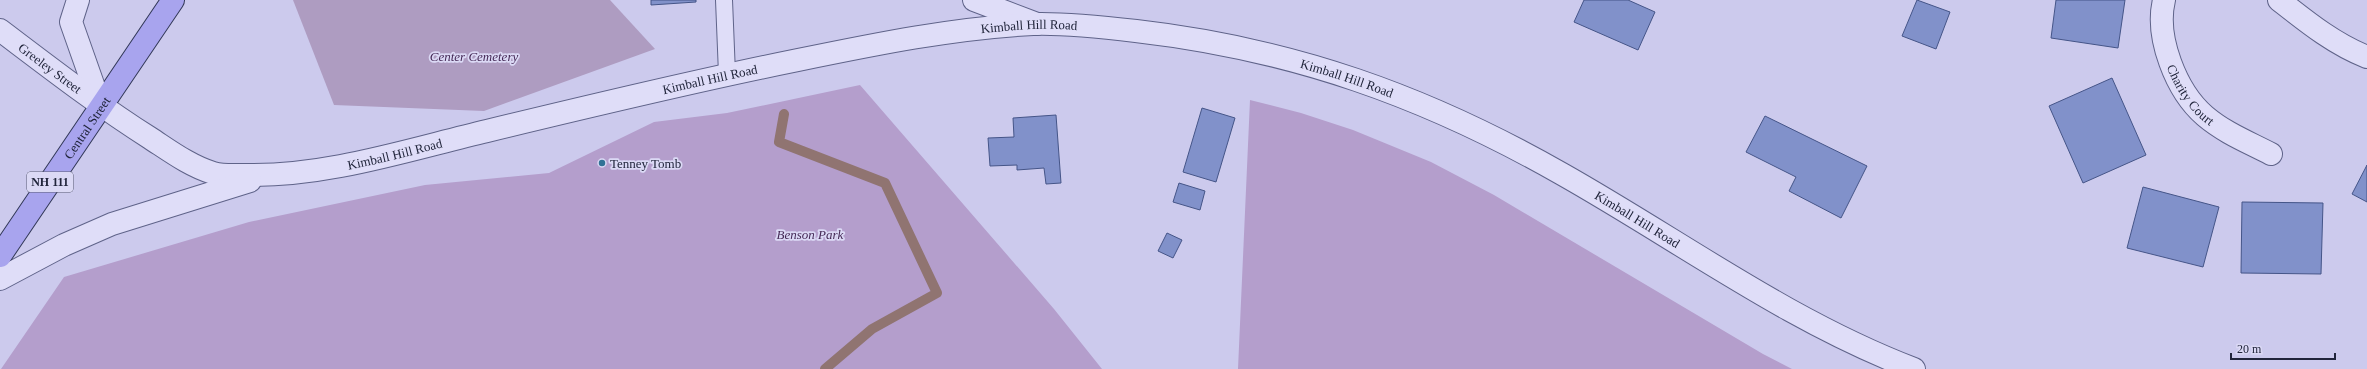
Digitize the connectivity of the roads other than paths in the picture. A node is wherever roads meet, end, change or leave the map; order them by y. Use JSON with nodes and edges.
{"nodes":[{"id":1,"x":78,"y":0,"type":"edge"},
{"id":2,"x":173,"y":0,"type":"edge"},
{"id":3,"x":724,"y":0,"type":"edge"},
{"id":4,"x":974,"y":0,"type":"edge"},
{"id":5,"x":2164,"y":0,"type":"edge"},
{"id":6,"x":2279,"y":0,"type":"edge"},
{"id":7,"x":1037,"y":24,"type":"junction"},
{"id":8,"x":0,"y":30,"type":"edge"},
{"id":9,"x":2367,"y":57,"type":"edge"},
{"id":10,"x":727,"y":74,"type":"junction"},
{"id":11,"x":101,"y":107,"type":"junction"},
{"id":12,"x":2271,"y":154,"type":"dead end"},
{"id":13,"x":267,"y":176,"type":"junction"},
{"id":14,"x":0,"y":256,"type":"edge"},
{"id":15,"x":0,"y":279,"type":"edge"},
{"id":16,"x":1914,"y":369,"type":"edge"}],
"edges":[{"from":1,"to":11,"type":"street"},
{"from":2,"to":11,"type":"main road","name":"Central Street","number":"NH 111"},
{"from":3,"to":10,"type":"lane"},
{"from":4,"to":7,"type":"street"},
{"from":5,"to":12,"type":"street","name":"Charity Court"},
{"from":6,"to":9,"type":"street"},
{"from":7,"to":10,"type":"street","name":"Kimball Hill Road"},
{"from":7,"to":16,"type":"street","name":"Kimball Hill Road"},
{"from":8,"to":11,"type":"street","name":"Greeley Street"},
{"from":10,"to":13,"type":"street","name":"Kimball Hill Road"},
{"from":11,"to":13,"type":"street","name":"Kimball Hill Road"},
{"from":11,"to":14,"type":"main road","name":"Central Street","number":"NH 111"},
{"from":13,"to":15,"type":"street"}]}
